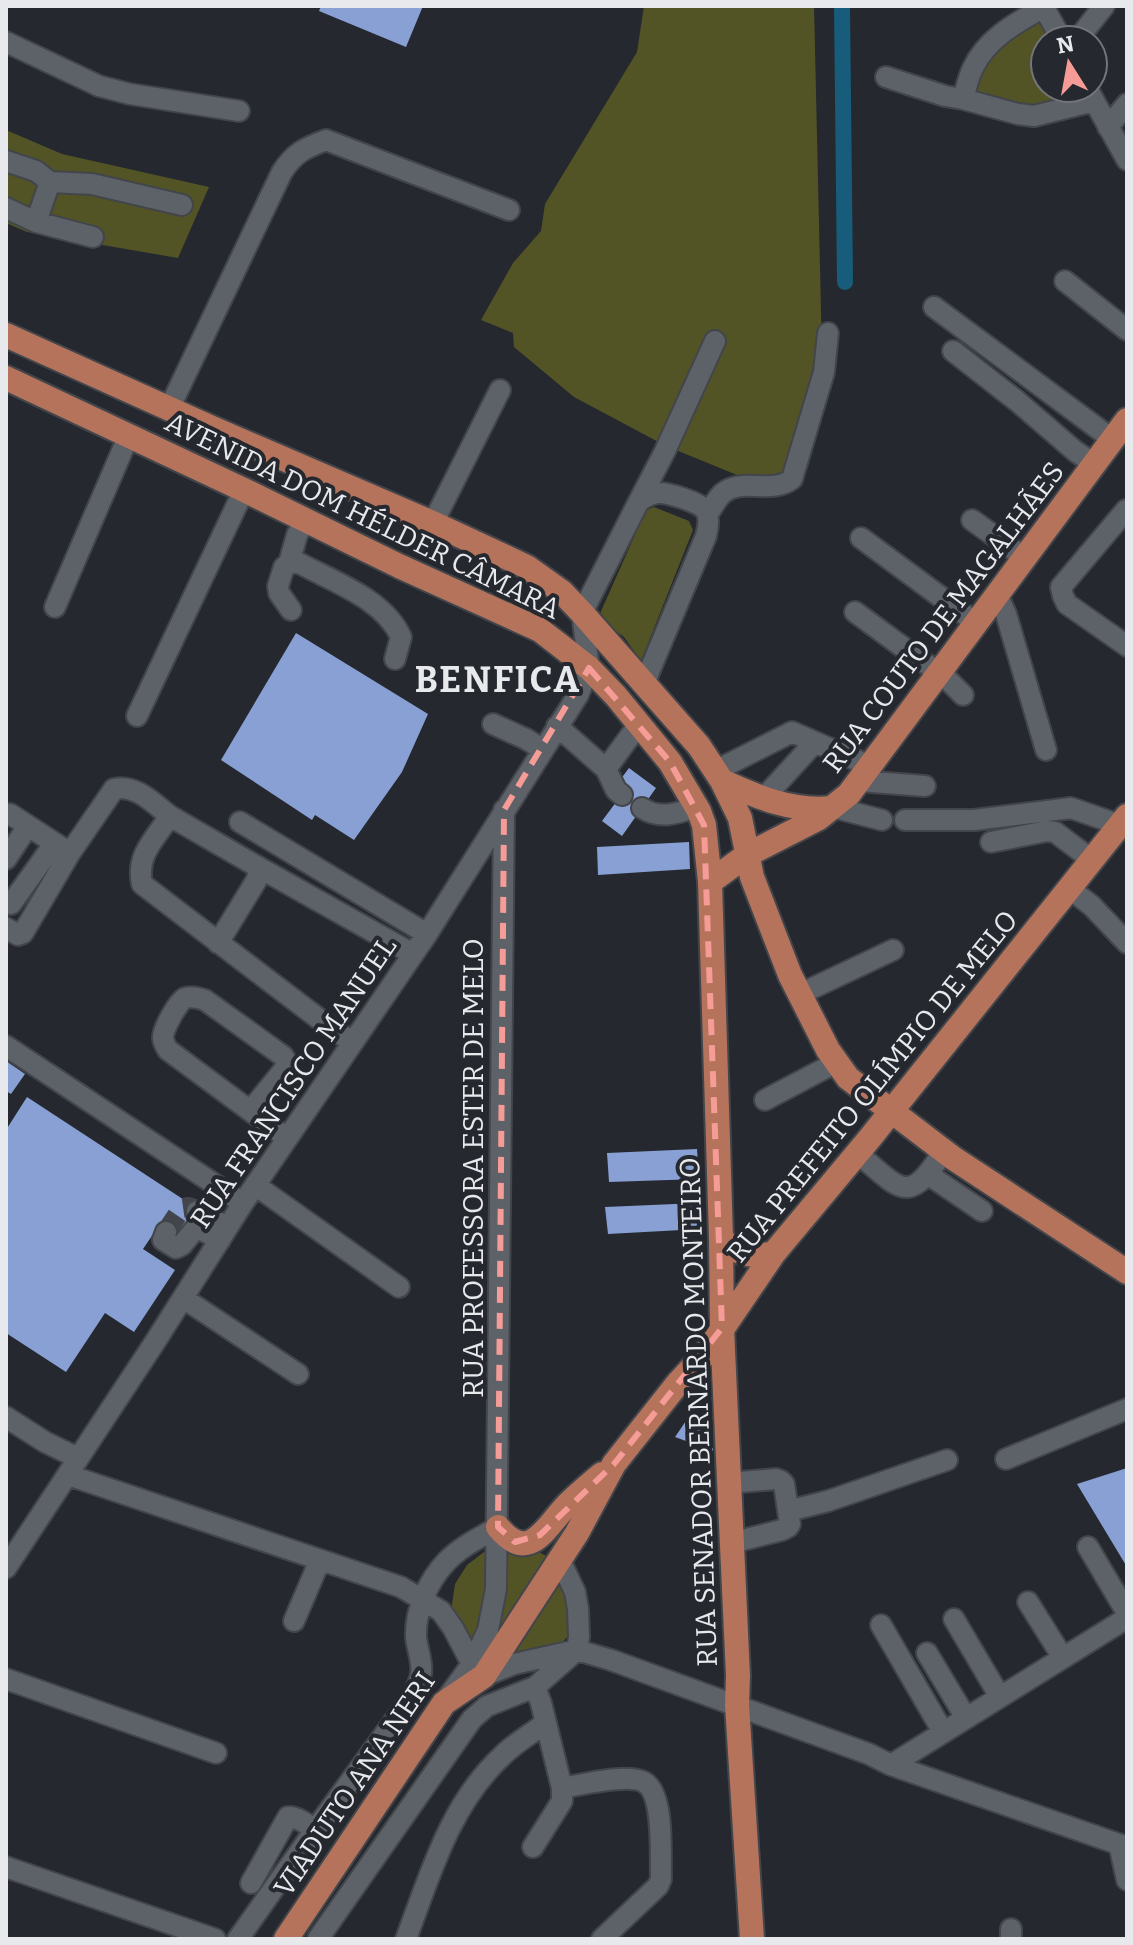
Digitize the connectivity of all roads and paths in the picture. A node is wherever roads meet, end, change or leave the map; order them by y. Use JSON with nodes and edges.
{"nodes":[{"id":1,"x":1104,"y":6,"type":"edge"},
{"id":2,"x":1044,"y":7,"type":"edge"},
{"id":3,"x":1090,"y":24,"type":"edge"},
{"id":4,"x":6,"y":42,"type":"edge"},
{"id":5,"x":886,"y":77,"type":"dead end"},
{"id":6,"x":963,"y":99,"type":"junction"},
{"id":7,"x":1065,"y":104,"type":"edge"},
{"id":8,"x":1095,"y":104,"type":"edge"},
{"id":9,"x":1127,"y":104,"type":"edge"},
{"id":10,"x":239,"y":111,"type":"dead end"},
{"id":11,"x":1108,"y":127,"type":"junction"},
{"id":12,"x":1127,"y":160,"type":"edge"},
{"id":13,"x":6,"y":161,"type":"edge"},
{"id":14,"x":50,"y":182,"type":"junction"},
{"id":15,"x":182,"y":205,"type":"dead end"},
{"id":16,"x":6,"y":208,"type":"edge"},
{"id":17,"x":509,"y":210,"type":"dead end"},
{"id":18,"x":36,"y":222,"type":"junction"},
{"id":19,"x":93,"y":237,"type":"dead end"},
{"id":20,"x":1065,"y":281,"type":"dead end"},
{"id":21,"x":934,"y":307,"type":"dead end"},
{"id":22,"x":1127,"y":330,"type":"edge"},
{"id":23,"x":828,"y":333,"type":"dead end"},
{"id":24,"x":6,"y":335,"type":"edge"},
{"id":25,"x":715,"y":341,"type":"dead end"},
{"id":26,"x":953,"y":351,"type":"dead end"},
{"id":27,"x":6,"y":378,"type":"edge"},
{"id":28,"x":500,"y":390,"type":"dead end"},
{"id":29,"x":169,"y":409,"type":"junction"},
{"id":30,"x":1120,"y":430,"type":"edge"},
{"id":31,"x":129,"y":435,"type":"junction"},
{"id":32,"x":1094,"y":464,"type":"junction"},
{"id":33,"x":244,"y":490,"type":"junction"},
{"id":34,"x":639,"y":501,"type":"junction"},
{"id":35,"x":708,"y":514,"type":"junction"},
{"id":36,"x":1123,"y":519,"type":"edge"},
{"id":37,"x":305,"y":520,"type":"junction"},
{"id":38,"x":972,"y":520,"type":"dead end"},
{"id":39,"x":435,"y":524,"type":"junction"},
{"id":40,"x":861,"y":538,"type":"dead end"},
{"id":41,"x":1025,"y":558,"type":"junction"},
{"id":42,"x":289,"y":563,"type":"junction"},
{"id":43,"x":997,"y":594,"type":"junction"},
{"id":44,"x":55,"y":607,"type":"dead end"},
{"id":45,"x":291,"y":610,"type":"dead end"},
{"id":46,"x":855,"y":612,"type":"dead end"},
{"id":47,"x":582,"y":613,"type":"junction"},
{"id":48,"x":976,"y":623,"type":"junction"},
{"id":49,"x":1127,"y":646,"type":"edge"},
{"id":50,"x":395,"y":659,"type":"dead end"},
{"id":51,"x":589,"y":668,"type":"junction"},
{"id":52,"x":940,"y":672,"type":"junction"},
{"id":53,"x":644,"y":684,"type":"junction"},
{"id":54,"x":963,"y":695,"type":"dead end"},
{"id":55,"x":137,"y":716,"type":"dead end"},
{"id":56,"x":493,"y":724,"type":"dead end"},
{"id":57,"x":639,"y":724,"type":"junction"},
{"id":58,"x":557,"y":726,"type":"junction"},
{"id":59,"x":815,"y":742,"type":"junction"},
{"id":60,"x":542,"y":749,"type":"junction"},
{"id":61,"x":1046,"y":750,"type":"dead end"},
{"id":62,"x":606,"y":769,"type":"junction"},
{"id":63,"x":865,"y":774,"type":"junction"},
{"id":64,"x":719,"y":776,"type":"junction"},
{"id":65,"x":925,"y":786,"type":"dead end"},
{"id":66,"x":622,"y":795,"type":"dead end"},
{"id":67,"x":763,"y":799,"type":"junction"},
{"id":68,"x":697,"y":807,"type":"junction"},
{"id":69,"x":832,"y":807,"type":"junction"},
{"id":70,"x":642,"y":808,"type":"dead end"},
{"id":71,"x":504,"y":810,"type":"junction"},
{"id":72,"x":6,"y":815,"type":"edge"},
{"id":73,"x":170,"y":816,"type":"junction"},
{"id":74,"x":882,"y":820,"type":"dead end"},
{"id":75,"x":905,"y":820,"type":"dead end"},
{"id":76,"x":1123,"y":820,"type":"edge"},
{"id":77,"x":240,"y":822,"type":"dead end"},
{"id":78,"x":28,"y":826,"type":"junction"},
{"id":79,"x":991,"y":842,"type":"dead end"},
{"id":80,"x":62,"y":848,"type":"junction"},
{"id":81,"x":747,"y":855,"type":"junction"},
{"id":82,"x":6,"y":859,"type":"edge"},
{"id":83,"x":1092,"y":860,"type":"junction"},
{"id":84,"x":260,"y":868,"type":"junction"},
{"id":85,"x":710,"y":882,"type":"junction"},
{"id":86,"x":1069,"y":888,"type":"junction"},
{"id":87,"x":11,"y":904,"type":"dead end"},
{"id":88,"x":6,"y":928,"type":"edge"},
{"id":89,"x":427,"y":934,"type":"junction"},
{"id":90,"x":218,"y":943,"type":"junction"},
{"id":91,"x":1127,"y":943,"type":"edge"},
{"id":92,"x":893,"y":950,"type":"dead end"},
{"id":93,"x":413,"y":954,"type":"junction"},
{"id":94,"x":800,"y":994,"type":"junction"},
{"id":95,"x":353,"y":1042,"type":"junction"},
{"id":96,"x":6,"y":1046,"type":"edge"},
{"id":97,"x":837,"y":1062,"type":"junction"},
{"id":98,"x":765,"y":1100,"type":"dead end"},
{"id":99,"x":251,"y":1110,"type":"junction"},
{"id":100,"x":890,"y":1111,"type":"junction"},
{"id":101,"x":287,"y":1138,"type":"junction"},
{"id":102,"x":944,"y":1150,"type":"junction"},
{"id":103,"x":857,"y":1153,"type":"junction"},
{"id":104,"x":929,"y":1175,"type":"junction"},
{"id":105,"x":255,"y":1185,"type":"junction"},
{"id":106,"x":243,"y":1203,"type":"junction"},
{"id":107,"x":197,"y":1211,"type":"dead end"},
{"id":108,"x":982,"y":1211,"type":"dead end"},
{"id":109,"x":166,"y":1232,"type":"dead end"},
{"id":110,"x":224,"y":1234,"type":"junction"},
{"id":111,"x":721,"y":1238,"type":"junction"},
{"id":112,"x":774,"y":1253,"type":"junction"},
{"id":113,"x":1127,"y":1272,"type":"edge"},
{"id":114,"x":399,"y":1287,"type":"dead end"},
{"id":115,"x":183,"y":1298,"type":"junction"},
{"id":116,"x":722,"y":1328,"type":"junction"},
{"id":117,"x":298,"y":1374,"type":"dead end"},
{"id":118,"x":1127,"y":1409,"type":"edge"},
{"id":119,"x":6,"y":1417,"type":"edge"},
{"id":120,"x":1006,"y":1459,"type":"dead end"},
{"id":121,"x":947,"y":1460,"type":"dead end"},
{"id":122,"x":614,"y":1464,"type":"junction"},
{"id":123,"x":73,"y":1466,"type":"junction"},
{"id":124,"x":728,"y":1483,"type":"junction"},
{"id":125,"x":788,"y":1511,"type":"junction"},
{"id":126,"x":498,"y":1527,"type":"junction"},
{"id":127,"x":731,"y":1543,"type":"junction"},
{"id":128,"x":1088,"y":1547,"type":"dead end"},
{"id":129,"x":559,"y":1558,"type":"junction"},
{"id":130,"x":320,"y":1560,"type":"junction"},
{"id":131,"x":6,"y":1568,"type":"edge"},
{"id":132,"x":423,"y":1599,"type":"junction"},
{"id":133,"x":1028,"y":1602,"type":"dead end"},
{"id":134,"x":1127,"y":1616,"type":"edge"},
{"id":135,"x":294,"y":1621,"type":"dead end"},
{"id":136,"x":881,"y":1625,"type":"dead end"},
{"id":137,"x":953,"y":1627,"type":"dead end"},
{"id":138,"x":577,"y":1650,"type":"junction"},
{"id":139,"x":927,"y":1653,"type":"dead end"},
{"id":140,"x":1063,"y":1658,"type":"junction"},
{"id":141,"x":486,"y":1670,"type":"junction"},
{"id":142,"x":6,"y":1679,"type":"edge"},
{"id":143,"x":529,"y":1690,"type":"junction"},
{"id":144,"x":996,"y":1700,"type":"junction"},
{"id":145,"x":444,"y":1703,"type":"joint"},
{"id":146,"x":737,"y":1705,"type":"junction"},
{"id":147,"x":966,"y":1718,"type":"junction"},
{"id":148,"x":546,"y":1723,"type":"junction"},
{"id":149,"x":943,"y":1732,"type":"junction"},
{"id":150,"x":216,"y":1753,"type":"dead end"},
{"id":151,"x":891,"y":1765,"type":"junction"},
{"id":152,"x":562,"y":1788,"type":"junction"},
{"id":153,"x":315,"y":1830,"type":"junction"},
{"id":154,"x":1123,"y":1846,"type":"edge"},
{"id":155,"x":533,"y":1847,"type":"dead end"},
{"id":156,"x":6,"y":1867,"type":"edge"},
{"id":157,"x":1127,"y":1880,"type":"edge"},
{"id":158,"x":251,"y":1883,"type":"dead end"},
{"id":159,"x":286,"y":1938,"type":"edge"},
{"id":160,"x":215,"y":1939,"type":"edge"},
{"id":161,"x":238,"y":1939,"type":"edge"},
{"id":162,"x":318,"y":1939,"type":"edge"},
{"id":163,"x":406,"y":1939,"type":"edge"},
{"id":164,"x":602,"y":1939,"type":"edge"},
{"id":165,"x":752,"y":1939,"type":"edge"}],
"edges":[{"from":1,"to":3,"type":"street"},
{"from":2,"to":6,"type":"street"},
{"from":4,"to":10,"type":"street"},
{"from":5,"to":6,"type":"street"},
{"from":6,"to":7,"type":"street"},
{"from":8,"to":11,"type":"street"},
{"from":9,"to":11,"type":"street"},
{"from":11,"to":12,"type":"street"},
{"from":13,"to":14,"type":"street"},
{"from":14,"to":15,"type":"street"},
{"from":14,"to":18,"type":"street"},
{"from":16,"to":18,"type":"street"},
{"from":17,"to":29,"type":"street"},
{"from":18,"to":19,"type":"street"},
{"from":20,"to":22,"type":"street"},
{"from":21,"to":30,"type":"street"},
{"from":23,"to":35,"type":"street"},
{"from":24,"to":29,"type":"main road","name":"AVENIDA DOM HÉLDER CÂMARA"},
{"from":25,"to":34,"type":"street"},
{"from":26,"to":32,"type":"street"},
{"from":27,"to":31,"type":"main road","name":"AVENIDA DOM HÉLDER CÂMARA"},
{"from":28,"to":39,"type":"street"},
{"from":29,"to":39,"type":"main road","name":"AVENIDA DOM HÉLDER CÂMARA"},
{"from":30,"to":32,"type":"main road","name":"RUA COUTO DE MAGALHÃES"},
{"from":31,"to":33,"type":"main road","name":"AVENIDA DOM HÉLDER CÂMARA"},
{"from":31,"to":44,"type":"street"},
{"from":32,"to":41,"type":"main road","name":"RUA COUTO DE MAGALHÃES"},
{"from":33,"to":37,"type":"main road","name":"AVENIDA DOM HÉLDER CÂMARA"},
{"from":33,"to":55,"type":"street"},
{"from":34,"to":35,"type":"street"},
{"from":34,"to":47,"type":"street"},
{"from":35,"to":53,"type":"street"},
{"from":36,"to":49,"type":"street"},
{"from":37,"to":42,"type":"street"},
{"from":37,"to":51,"type":"main road","name":"AVENIDA DOM HÉLDER CÂMARA"},
{"from":38,"to":41,"type":"street"},
{"from":39,"to":47,"type":"main road","name":"AVENIDA DOM HÉLDER CÂMARA"},
{"from":40,"to":48,"type":"street"},
{"from":41,"to":43,"type":"main road","name":"RUA COUTO DE MAGALHÃES"},
{"from":42,"to":45,"type":"street"},
{"from":42,"to":50,"type":"street"},
{"from":43,"to":48,"type":"main road","name":"RUA COUTO DE MAGALHÃES"},
{"from":43,"to":61,"type":"street"},
{"from":46,"to":52,"type":"street"},
{"from":47,"to":51,"type":"street"},
{"from":47,"to":53,"type":"main road","name":"AVENIDA DOM HÉLDER CÂMARA"},
{"from":48,"to":52,"type":"main road","name":"RUA COUTO DE MAGALHÃES"},
{"from":51,"to":57,"type":"main road","name":"AVENIDA DOM HÉLDER CÂMARA"},
{"from":51,"to":58,"type":"street","name":"RUA FRANCISCO MANUEL"},
{"from":52,"to":54,"type":"street"},
{"from":52,"to":63,"type":"main road","name":"RUA COUTO DE MAGALHÃES"},
{"from":53,"to":64,"type":"main road","name":"AVENIDA DOM HÉLDER CÂMARA"},
{"from":56,"to":60,"type":"street"},
{"from":57,"to":62,"type":"street"},
{"from":57,"to":68,"type":"main road","name":"AVENIDA DOM HÉLDER CÂMARA"},
{"from":58,"to":60,"type":"street","name":"RUA FRANCISCO MANUEL"},
{"from":58,"to":62,"type":"street"},
{"from":59,"to":63,"type":"street"},
{"from":59,"to":64,"type":"street"},
{"from":59,"to":67,"type":"street"},
{"from":60,"to":71,"type":"street","name":"RUA FRANCISCO MANUEL"},
{"from":62,"to":66,"type":"street"},
{"from":63,"to":65,"type":"street"},
{"from":63,"to":69,"type":"main road","name":"RUA COUTO DE MAGALHÃES"},
{"from":64,"to":67,"type":"main road"},
{"from":64,"to":81,"type":"main road","name":"AVENIDA DOM HÉLDER CÂMARA"},
{"from":67,"to":69,"type":"main road"},
{"from":68,"to":70,"type":"street"},
{"from":68,"to":85,"type":"main road","name":"AVENIDA DOM HÉLDER CÂMARA"},
{"from":69,"to":74,"type":"street"},
{"from":69,"to":81,"type":"main road","name":"RUA COUTO DE MAGALHÃES"},
{"from":71,"to":89,"type":"street","name":"RUA FRANCISCO MANUEL"},
{"from":71,"to":126,"type":"street","name":"RUA PROFESSORA ESTER DE MELO"},
{"from":72,"to":78,"type":"street"},
{"from":73,"to":80,"type":"street"},
{"from":73,"to":84,"type":"street"},
{"from":73,"to":90,"type":"street"},
{"from":75,"to":76,"type":"street"},
{"from":76,"to":83,"type":"main road","name":"RUA PREFEITO OLÍMPIO DE MELO"},
{"from":77,"to":89,"type":"street"},
{"from":78,"to":80,"type":"street"},
{"from":78,"to":82,"type":"street"},
{"from":79,"to":83,"type":"street"},
{"from":80,"to":87,"type":"street"},
{"from":80,"to":88,"type":"street"},
{"from":81,"to":85,"type":"main road","name":"RUA COUTO DE MAGALHÃES"},
{"from":81,"to":94,"type":"main road","name":"AVENIDA DOM HÉLDER CÂMARA"},
{"from":83,"to":86,"type":"main road","name":"RUA PREFEITO OLÍMPIO DE MELO"},
{"from":84,"to":90,"type":"street"},
{"from":84,"to":93,"type":"street"},
{"from":85,"to":111,"type":"main road","name":"RUA SENADOR BERNARDO MONTEIRO"},
{"from":86,"to":91,"type":"street"},
{"from":86,"to":100,"type":"main road","name":"RUA PREFEITO OLÍMPIO DE MELO"},
{"from":89,"to":93,"type":"street","name":"RUA FRANCISCO MANUEL"},
{"from":90,"to":95,"type":"street"},
{"from":92,"to":94,"type":"street"},
{"from":93,"to":95,"type":"street","name":"RUA FRANCISCO MANUEL"},
{"from":94,"to":97,"type":"main road","name":"AVENIDA DOM HÉLDER CÂMARA"},
{"from":95,"to":101,"type":"street","name":"RUA FRANCISCO MANUEL"},
{"from":96,"to":106,"type":"street"},
{"from":97,"to":98,"type":"street"},
{"from":97,"to":100,"type":"main road","name":"AVENIDA DOM HÉLDER CÂMARA"},
{"from":99,"to":99,"type":"street"},
{"from":99,"to":101,"type":"street"},
{"from":100,"to":102,"type":"main road","name":"AVENIDA DOM HÉLDER CÂMARA"},
{"from":100,"to":103,"type":"main road","name":"RUA PREFEITO OLÍMPIO DE MELO"},
{"from":101,"to":105,"type":"street","name":"RUA FRANCISCO MANUEL"},
{"from":102,"to":104,"type":"street"},
{"from":102,"to":113,"type":"main road","name":"AVENIDA DOM HÉLDER CÂMARA"},
{"from":103,"to":104,"type":"street"},
{"from":103,"to":112,"type":"main road","name":"RUA PREFEITO OLÍMPIO DE MELO"},
{"from":104,"to":108,"type":"street"},
{"from":105,"to":106,"type":"street","name":"RUA FRANCISCO MANUEL"},
{"from":105,"to":114,"type":"street"},
{"from":106,"to":110,"type":"street","name":"RUA FRANCISCO MANUEL"},
{"from":107,"to":110,"type":"street"},
{"from":109,"to":110,"type":"street"},
{"from":110,"to":115,"type":"street","name":"RUA FRANCISCO MANUEL"},
{"from":111,"to":112,"type":"main road"},
{"from":111,"to":116,"type":"main road","name":"RUA SENADOR BERNARDO MONTEIRO"},
{"from":112,"to":116,"type":"main road","name":"RUA PREFEITO OLÍMPIO DE MELO"},
{"from":115,"to":117,"type":"street"},
{"from":115,"to":123,"type":"street","name":"RUA FRANCISCO MANUEL"},
{"from":116,"to":122,"type":"main road","name":"RUA PREFEITO OLÍMPIO DE MELO"},
{"from":116,"to":124,"type":"main road","name":"RUA SENADOR BERNARDO MONTEIRO"},
{"from":118,"to":120,"type":"street"},
{"from":119,"to":123,"type":"street"},
{"from":121,"to":125,"type":"street"},
{"from":122,"to":126,"type":"main road"},
{"from":122,"to":129,"type":"main road","name":"RUA PREFEITO OLÍMPIO DE MELO"},
{"from":123,"to":130,"type":"street"},
{"from":123,"to":131,"type":"street","name":"RUA FRANCISCO MANUEL"},
{"from":124,"to":125,"type":"street"},
{"from":124,"to":127,"type":"main road","name":"RUA SENADOR BERNARDO MONTEIRO"},
{"from":125,"to":127,"type":"street"},
{"from":126,"to":132,"type":"street"},
{"from":126,"to":141,"type":"street","name":"RUA PROFESSORA ESTER DE MELO"},
{"from":127,"to":146,"type":"main road","name":"RUA SENADOR BERNARDO MONTEIRO"},
{"from":128,"to":134,"type":"street"},
{"from":129,"to":138,"type":"street"},
{"from":129,"to":141,"type":"main road","name":"RUA PREFEITO OLÍMPIO DE MELO"},
{"from":130,"to":132,"type":"street"},
{"from":130,"to":135,"type":"street"},
{"from":132,"to":141,"type":"street"},
{"from":132,"to":153,"type":"street"},
{"from":133,"to":140,"type":"street"},
{"from":134,"to":140,"type":"street"},
{"from":136,"to":149,"type":"street"},
{"from":137,"to":144,"type":"street"},
{"from":138,"to":141,"type":"street"},
{"from":138,"to":143,"type":"street"},
{"from":138,"to":146,"type":"street"},
{"from":139,"to":147,"type":"street"},
{"from":140,"to":144,"type":"street"},
{"from":141,"to":143,"type":"street"},
{"from":141,"to":145,"type":"main road","name":"RUA PREFEITO OLÍMPIO DE MELO"},
{"from":142,"to":150,"type":"street"},
{"from":143,"to":148,"type":"street"},
{"from":143,"to":162,"type":"street"},
{"from":144,"to":147,"type":"street"},
{"from":145,"to":159,"type":"main road","name":"VIADUTO ANA NERI"},
{"from":146,"to":151,"type":"street"},
{"from":146,"to":165,"type":"main road","name":"RUA SENADOR BERNARDO MONTEIRO"},
{"from":147,"to":149,"type":"street"},
{"from":148,"to":152,"type":"street"},
{"from":148,"to":163,"type":"street"},
{"from":149,"to":151,"type":"street"},
{"from":151,"to":154,"type":"street"},
{"from":152,"to":155,"type":"street"},
{"from":152,"to":164,"type":"street"},
{"from":153,"to":158,"type":"street"},
{"from":153,"to":161,"type":"street"},
{"from":154,"to":157,"type":"street"},
{"from":156,"to":160,"type":"street"}]}
